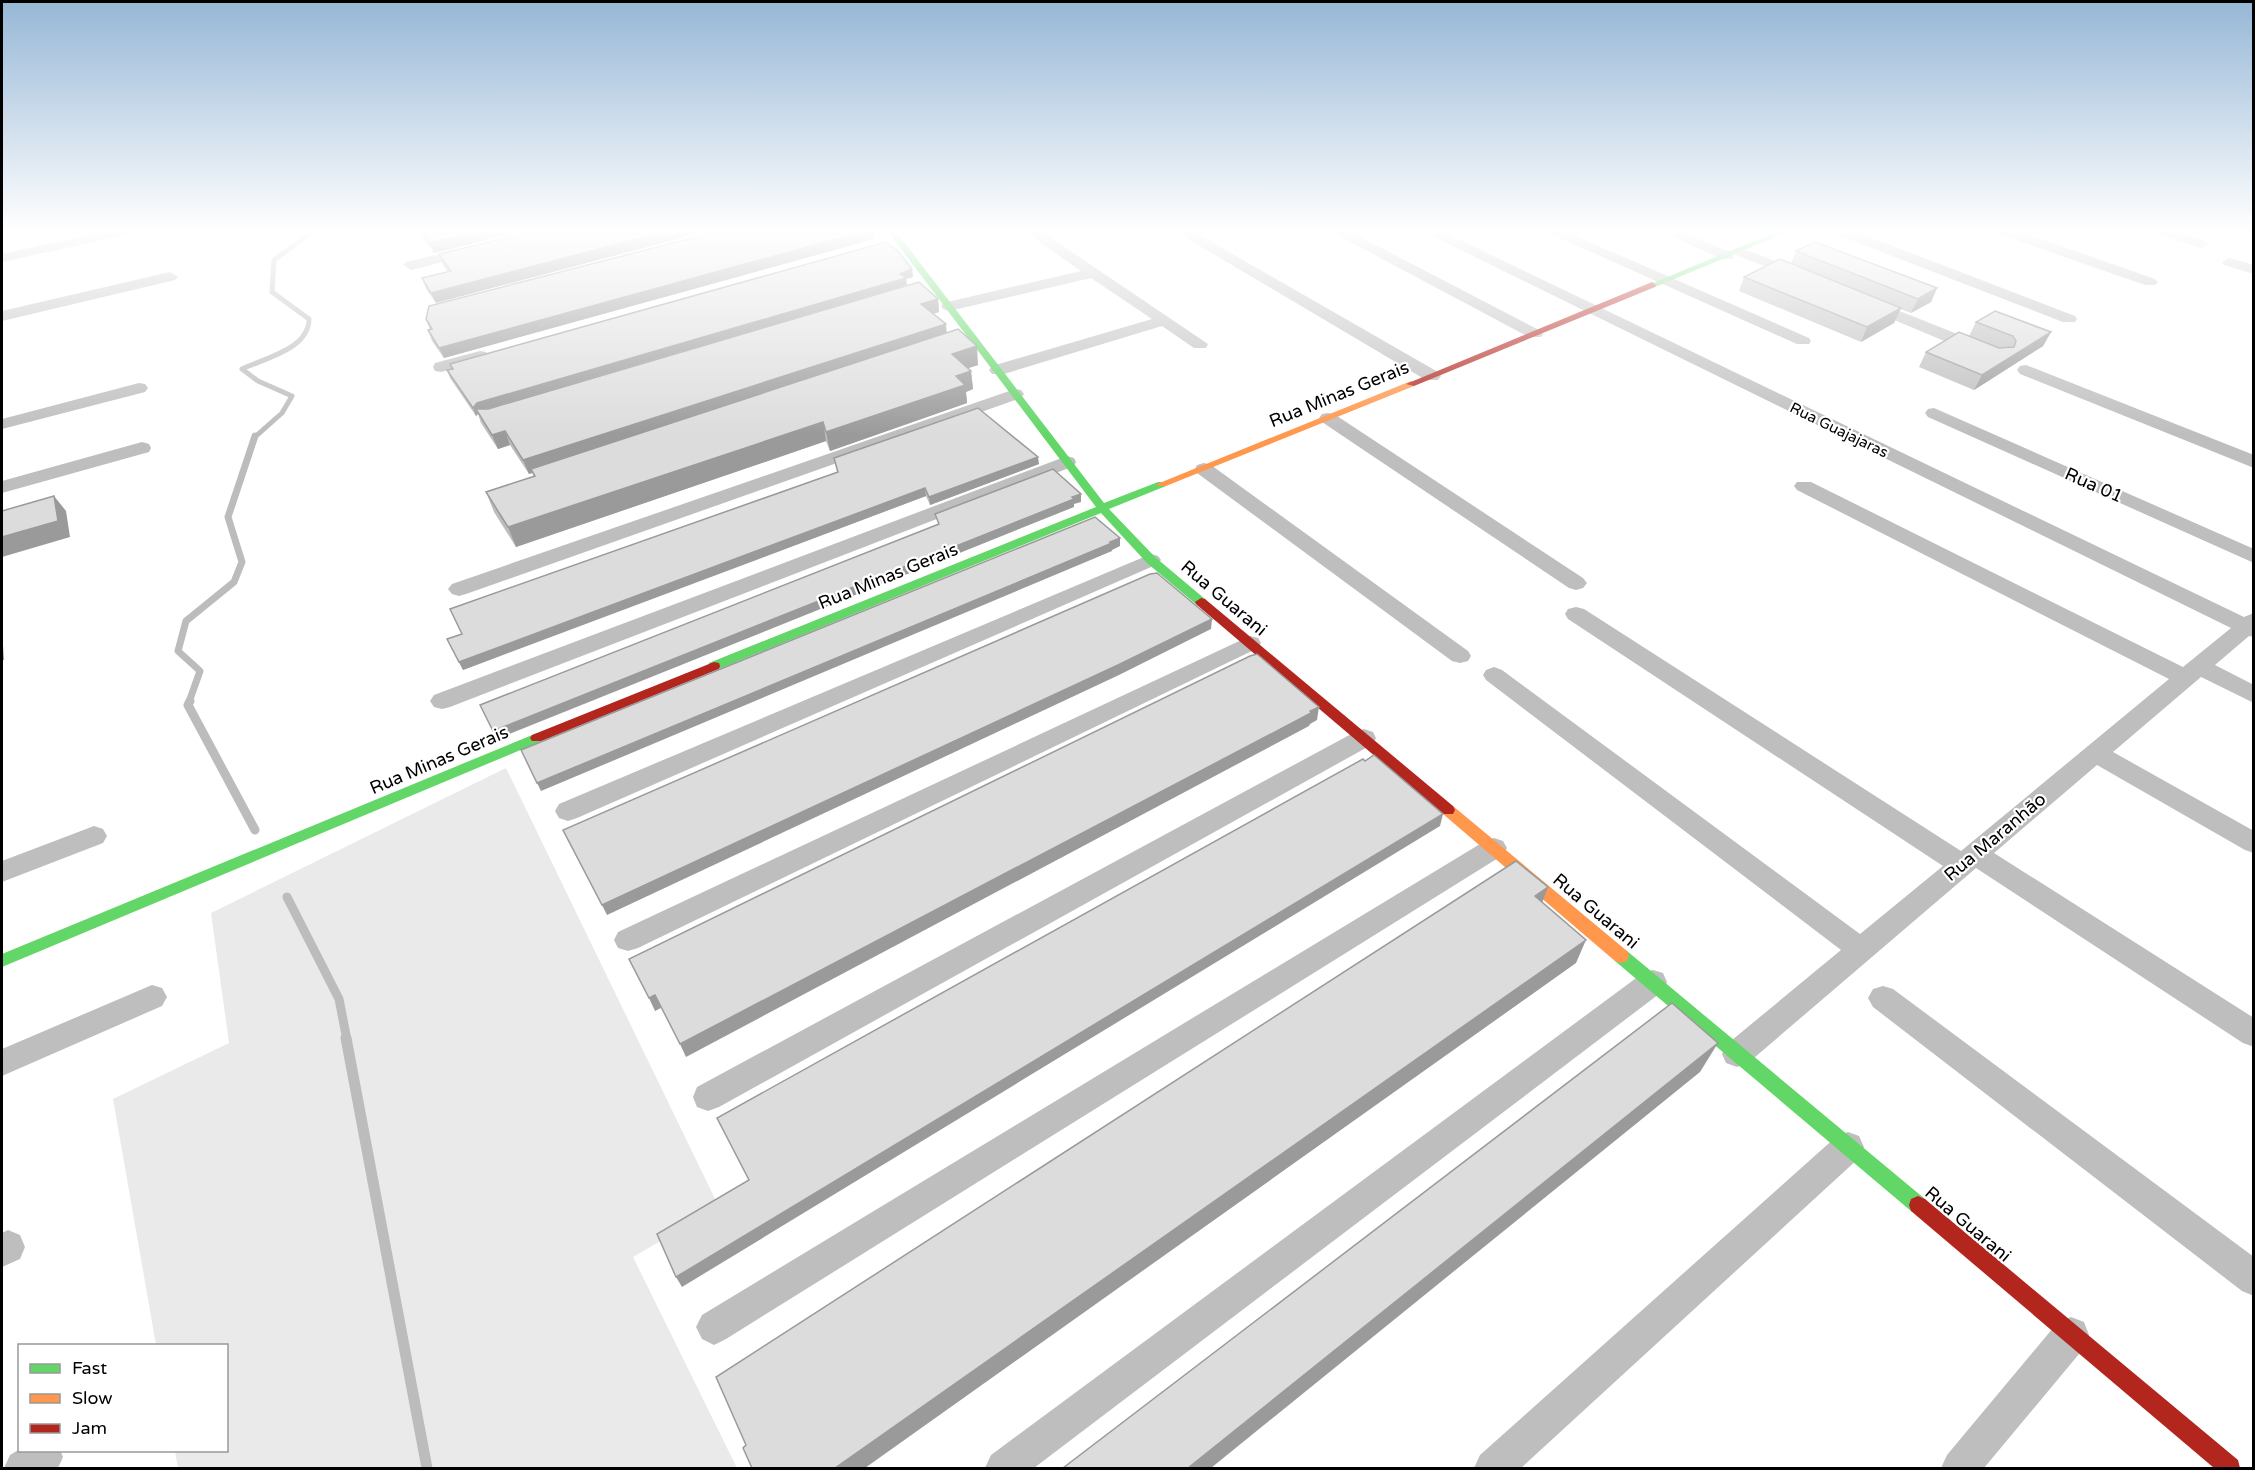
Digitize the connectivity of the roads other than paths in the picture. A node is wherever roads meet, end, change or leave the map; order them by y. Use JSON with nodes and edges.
{"nodes":[{"id":1,"x":81,"y":298,"type":"edge"},
{"id":2,"x":938,"y":298,"type":"edge"},
{"id":3,"x":985,"y":298,"type":"edge"},
{"id":4,"x":1127,"y":298,"type":"edge"},
{"id":5,"x":1297,"y":298,"type":"edge"},
{"id":6,"x":1465,"y":298,"type":"edge"},
{"id":7,"x":1567,"y":298,"type":"edge"},
{"id":8,"x":1623,"y":298,"type":"edge"},
{"id":9,"x":1702,"y":298,"type":"edge"},
{"id":10,"x":1855,"y":298,"type":"edge"},
{"id":11,"x":2013,"y":298,"type":"edge"},
{"id":12,"x":949,"y":306,"type":"junction"},
{"id":13,"x":1593,"y":310,"type":"junction"},
{"id":14,"x":2,"y":316,"type":"edge"},
{"id":15,"x":2068,"y":319,"type":"dead end"},
{"id":16,"x":1162,"y":321,"type":"junction"},
{"id":17,"x":1535,"y":334,"type":"junction"},
{"id":18,"x":1803,"y":341,"type":"dead end"},
{"id":19,"x":1200,"y":344,"type":"dead end"},
{"id":20,"x":498,"y":351,"type":"edge"},
{"id":21,"x":1998,"y":357,"type":"edge"},
{"id":22,"x":441,"y":367,"type":"dead end"},
{"id":23,"x":998,"y":370,"type":"junction"},
{"id":24,"x":2026,"y":370,"type":"dead end"},
{"id":25,"x":1432,"y":376,"type":"junction"},
{"id":26,"x":139,"y":388,"type":"dead end"},
{"id":27,"x":1015,"y":394,"type":"junction"},
{"id":28,"x":1934,"y":412,"type":"dead end"},
{"id":29,"x":1328,"y":418,"type":"junction"},
{"id":30,"x":2,"y":424,"type":"edge"},
{"id":31,"x":142,"y":448,"type":"dead end"},
{"id":32,"x":1067,"y":462,"type":"junction"},
{"id":33,"x":2253,"y":462,"type":"edge"},
{"id":34,"x":1204,"y":469,"type":"junction"},
{"id":35,"x":1804,"y":486,"type":"dead end"},
{"id":36,"x":2,"y":487,"type":"edge"},
{"id":37,"x":1102,"y":508,"type":"junction"},
{"id":38,"x":2253,"y":557,"type":"edge"},
{"id":39,"x":1151,"y":560,"type":"junction"},
{"id":40,"x":1576,"y":583,"type":"dead end"},
{"id":41,"x":459,"y":589,"type":"dead end"},
{"id":42,"x":1576,"y":614,"type":"dead end"},
{"id":43,"x":2251,"y":625,"type":"edge"},
{"id":44,"x":1250,"y":643,"type":"junction"},
{"id":45,"x":1460,"y":656,"type":"dead end"},
{"id":46,"x":2191,"y":672,"type":"junction"},
{"id":47,"x":1494,"y":675,"type":"dead end"},
{"id":48,"x":2253,"y":695,"type":"edge"},
{"id":49,"x":442,"y":701,"type":"dead end"},
{"id":50,"x":1364,"y":738,"type":"junction"},
{"id":51,"x":2095,"y":753,"type":"junction"},
{"id":52,"x":568,"y":811,"type":"dead end"},
{"id":53,"x":94,"y":836,"type":"dead end"},
{"id":54,"x":2253,"y":843,"type":"edge"},
{"id":55,"x":1494,"y":848,"type":"junction"},
{"id":56,"x":1968,"y":860,"type":"junction"},
{"id":57,"x":2,"y":872,"type":"edge"},
{"id":58,"x":628,"y":940,"type":"dead end"},
{"id":59,"x":1861,"y":950,"type":"junction"},
{"id":60,"x":2,"y":962,"type":"edge"},
{"id":61,"x":1653,"y":982,"type":"junction"},
{"id":62,"x":152,"y":997,"type":"dead end"},
{"id":63,"x":1883,"y":999,"type":"dead end"},
{"id":64,"x":2253,"y":1034,"type":"edge"},
{"id":65,"x":1737,"y":1054,"type":"junction"},
{"id":66,"x":2,"y":1063,"type":"edge"},
{"id":67,"x":708,"y":1097,"type":"dead end"},
{"id":68,"x":1848,"y":1147,"type":"junction"},
{"id":69,"x":2253,"y":1279,"type":"edge"},
{"id":70,"x":714,"y":1327,"type":"dead end"},
{"id":71,"x":2071,"y":1335,"type":"junction"},
{"id":72,"x":1004,"y":1468,"type":"edge"},
{"id":73,"x":1493,"y":1468,"type":"edge"},
{"id":74,"x":1960,"y":1468,"type":"edge"},
{"id":75,"x":2230,"y":1468,"type":"edge"}],
"edges":[{"from":1,"to":14,"type":"street"},
{"from":2,"to":12,"type":"street","name":"Rua Guarani"},
{"from":3,"to":12,"type":"street"},
{"from":4,"to":16,"type":"street"},
{"from":5,"to":25,"type":"street"},
{"from":6,"to":17,"type":"street"},
{"from":7,"to":13,"type":"street","name":"Rua Guajajaras"},
{"from":8,"to":13,"type":"street","name":"Rua Minas Gerais"},
{"from":9,"to":18,"type":"street"},
{"from":10,"to":21,"type":"street"},
{"from":11,"to":15,"type":"street"},
{"from":12,"to":23,"type":"street","name":"Rua Guarani"},
{"from":13,"to":17,"type":"street","name":"Rua Minas Gerais"},
{"from":13,"to":43,"type":"street","name":"Rua Guajajaras"},
{"from":16,"to":19,"type":"street"},
{"from":16,"to":23,"type":"street"},
{"from":17,"to":25,"type":"street","name":"Rua Minas Gerais"},
{"from":20,"to":22,"type":"street"},
{"from":23,"to":27,"type":"street","name":"Rua Guarani"},
{"from":24,"to":33,"type":"street"},
{"from":25,"to":29,"type":"street","name":"Rua Minas Gerais"},
{"from":26,"to":30,"type":"street"},
{"from":27,"to":32,"type":"street","name":"Rua Guarani"},
{"from":27,"to":41,"type":"street"},
{"from":28,"to":38,"type":"street","name":"Rua 01"},
{"from":29,"to":34,"type":"street","name":"Rua Minas Gerais"},
{"from":29,"to":40,"type":"street"},
{"from":31,"to":36,"type":"street"},
{"from":32,"to":37,"type":"street","name":"Rua Guarani"},
{"from":32,"to":49,"type":"street"},
{"from":34,"to":37,"type":"street","name":"Rua Minas Gerais"},
{"from":34,"to":45,"type":"street"},
{"from":35,"to":46,"type":"street"},
{"from":37,"to":39,"type":"street","name":"Rua Guarani"},
{"from":37,"to":60,"type":"street","name":"Rua Minas Gerais"},
{"from":39,"to":44,"type":"street","name":"Rua Guarani"},
{"from":39,"to":52,"type":"street"},
{"from":42,"to":56,"type":"street"},
{"from":43,"to":46,"type":"street","name":"Rua Maranhão"},
{"from":44,"to":50,"type":"street","name":"Rua Guarani"},
{"from":44,"to":58,"type":"street"},
{"from":46,"to":48,"type":"street"},
{"from":46,"to":51,"type":"street","name":"Rua Maranhão"},
{"from":47,"to":59,"type":"street"},
{"from":50,"to":55,"type":"street","name":"Rua Guarani"},
{"from":50,"to":67,"type":"street"},
{"from":51,"to":54,"type":"street"},
{"from":51,"to":56,"type":"street","name":"Rua Maranhão"},
{"from":53,"to":57,"type":"street"},
{"from":55,"to":61,"type":"street","name":"Rua Guarani"},
{"from":55,"to":70,"type":"street"},
{"from":56,"to":59,"type":"street","name":"Rua Maranhão"},
{"from":56,"to":64,"type":"street"},
{"from":59,"to":65,"type":"street","name":"Rua Maranhão"},
{"from":61,"to":65,"type":"street","name":"Rua Guarani"},
{"from":61,"to":72,"type":"street"},
{"from":62,"to":66,"type":"street"},
{"from":63,"to":69,"type":"street"},
{"from":65,"to":68,"type":"street","name":"Rua Guarani"},
{"from":68,"to":71,"type":"street","name":"Rua Guarani"},
{"from":68,"to":73,"type":"street"},
{"from":71,"to":74,"type":"street"},
{"from":71,"to":75,"type":"street","name":"Rua Guarani"}]}
